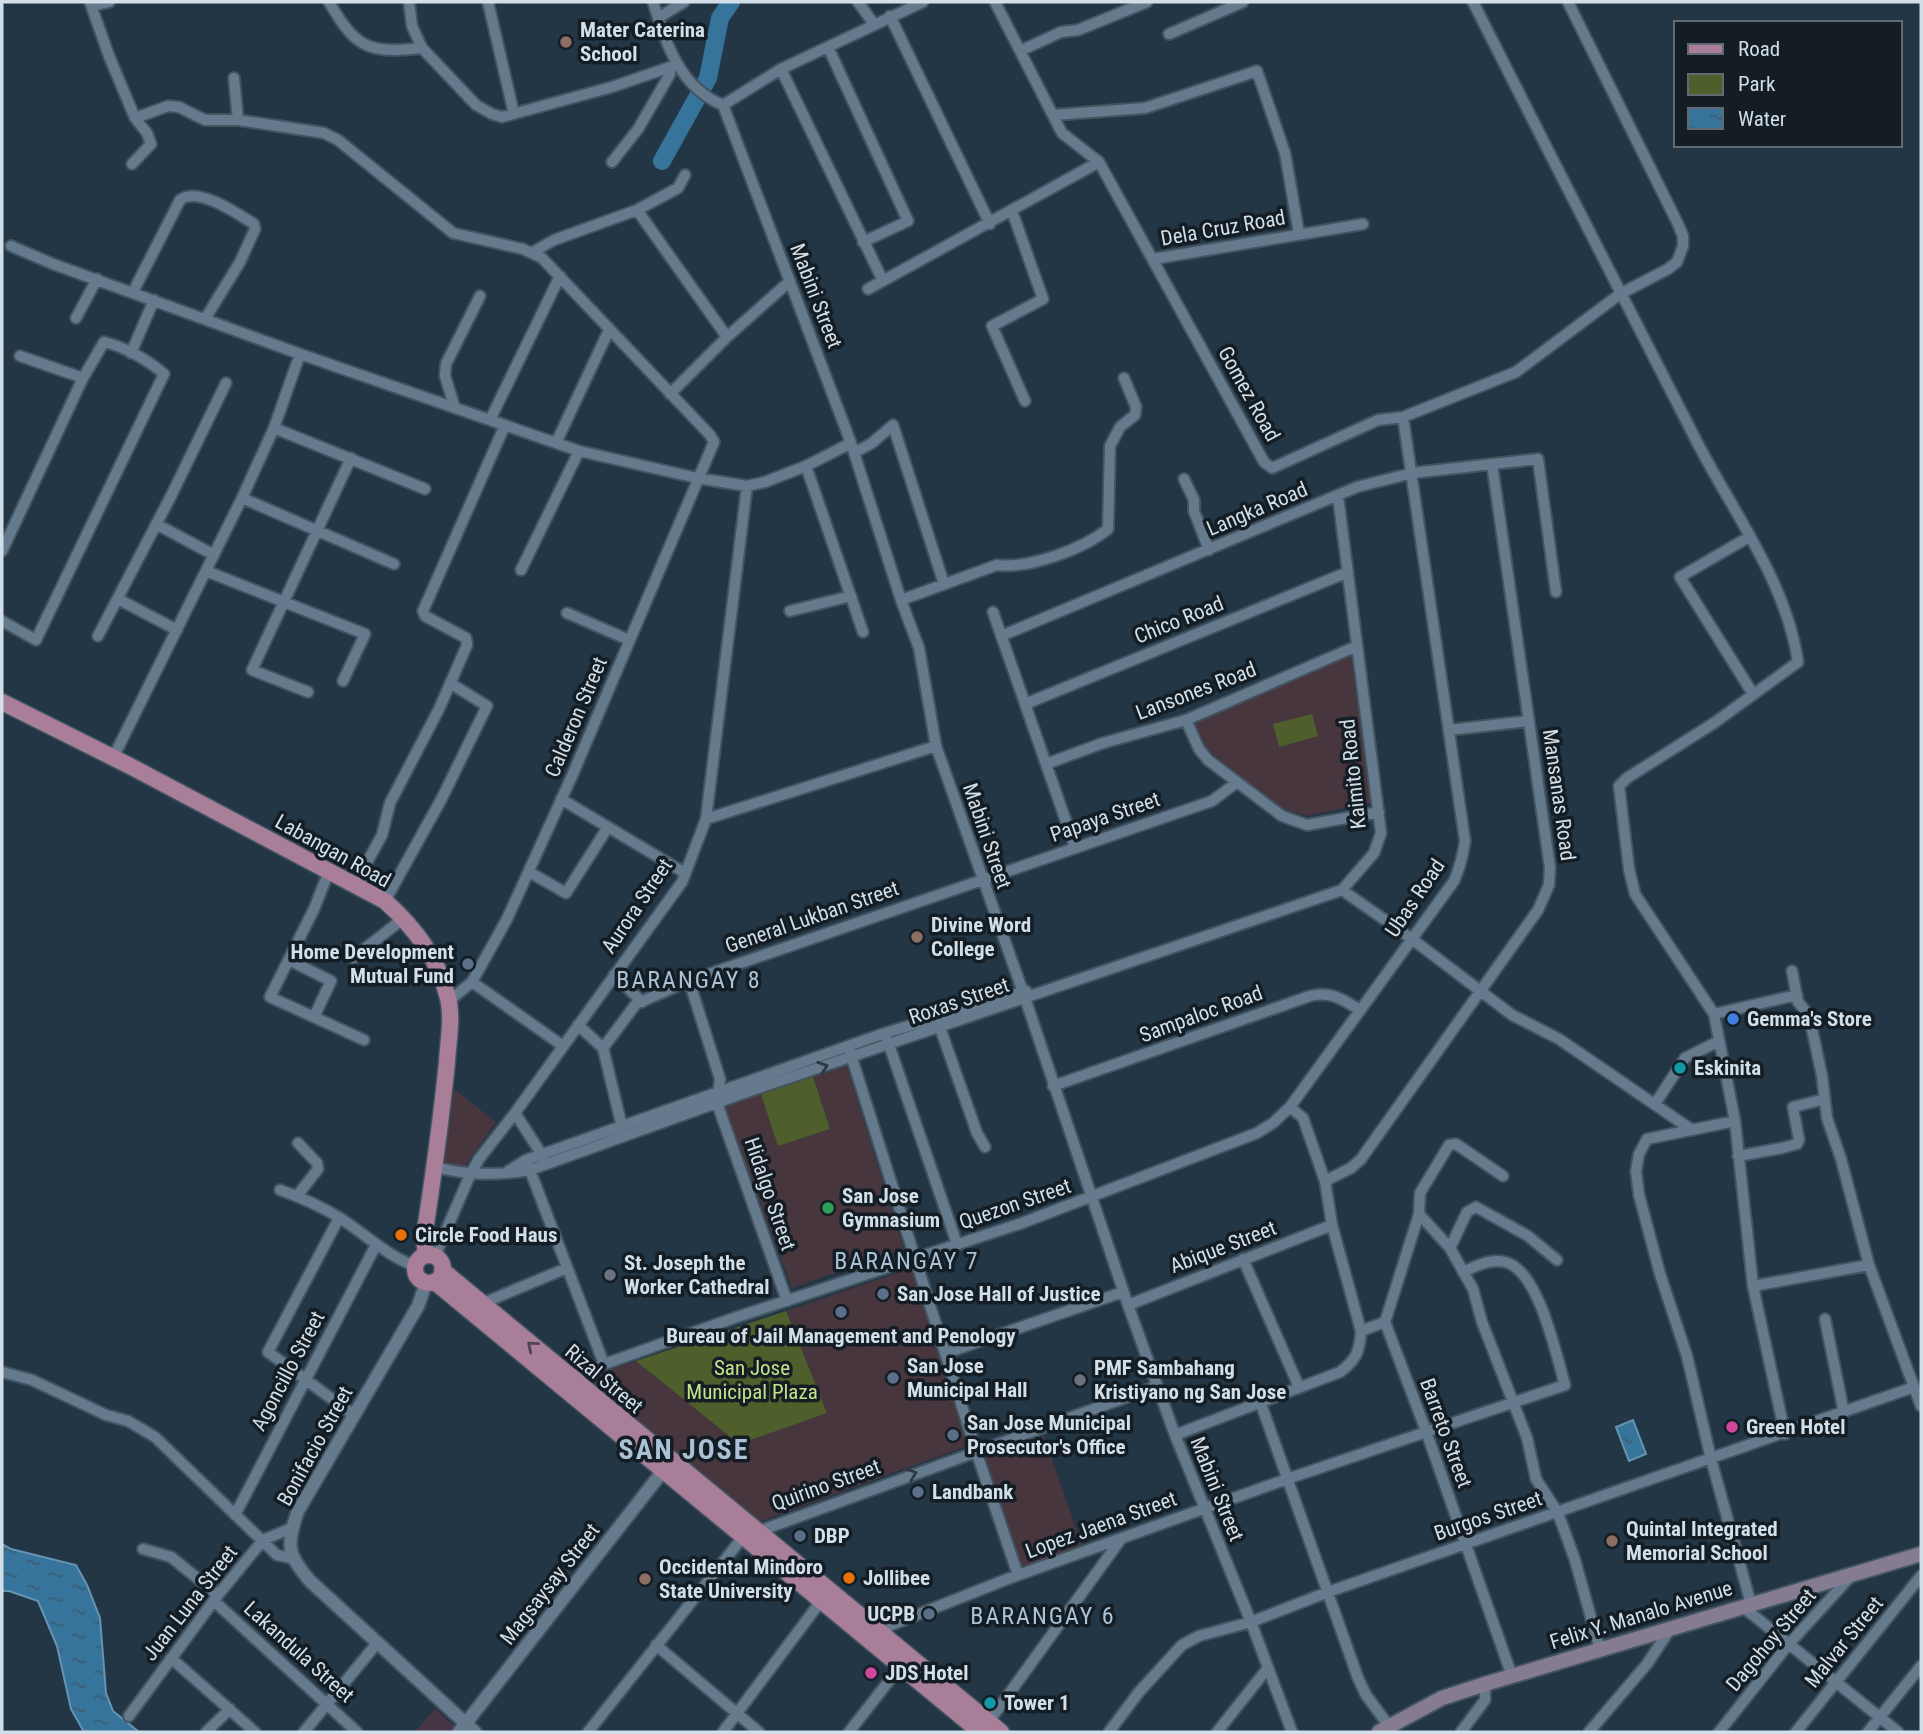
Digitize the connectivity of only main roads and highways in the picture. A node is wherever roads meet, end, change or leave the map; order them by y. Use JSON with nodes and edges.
{"nodes":[{"id":1,"x":2,"y":702,"type":"edge"},
{"id":2,"x":430,"y":1269,"type":"junction"},
{"id":3,"x":562,"y":1380,"type":"junction"},
{"id":4,"x":1921,"y":1554,"type":"edge"},
{"id":5,"x":1384,"y":1729,"type":"edge"},
{"id":6,"x":987,"y":1730,"type":"edge"}],
"edges":[{"from":1,"to":2,"type":"main road","name":"Labangan Road"},
{"from":2,"to":3,"type":"main road","name":"Rizal Street"},
{"from":3,"to":2,"type":"main road","name":"Rizal Street","one_way":true},
{"from":3,"to":6,"type":"main road","name":"Rizal Street"},
{"from":4,"to":5,"type":"main road","name":"Felix Y. Manalo Avenue"}]}
